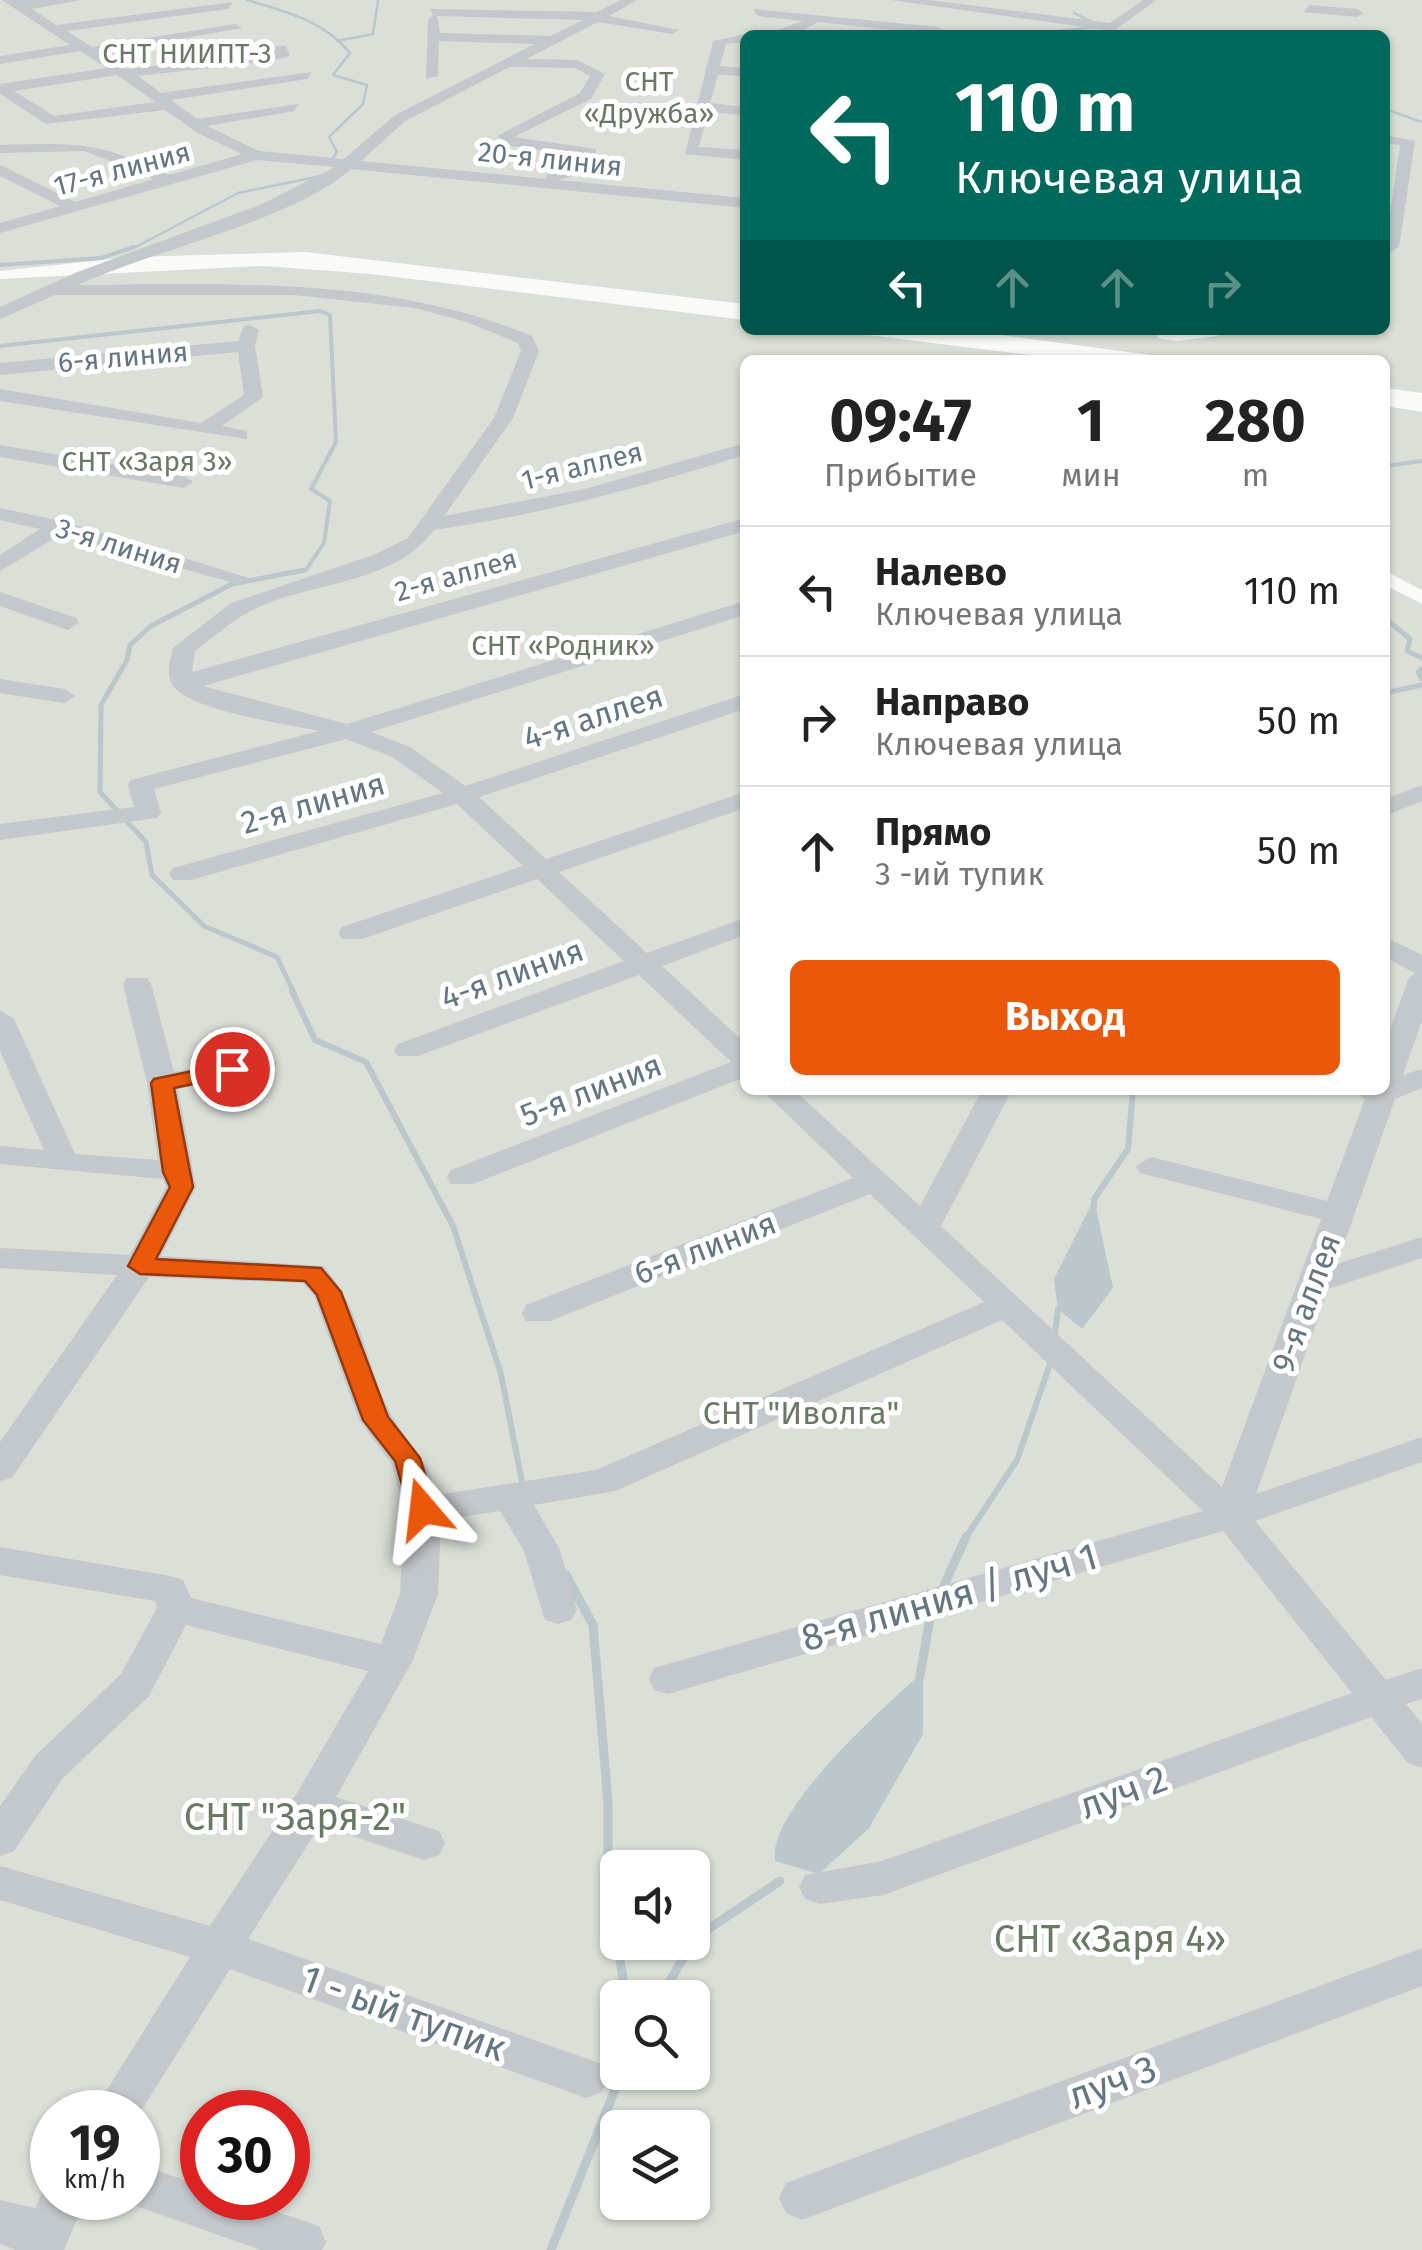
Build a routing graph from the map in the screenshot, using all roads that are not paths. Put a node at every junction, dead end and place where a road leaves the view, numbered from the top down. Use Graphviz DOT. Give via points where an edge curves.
graph roads {
  1 [pos="74,0"];
  2 [pos="631,0"];
  3 [pos="897,0"];
  4 [pos="1077,0"];
  5 [pos="1151,0"];
  6 [pos="14,4"];
  7 [pos="228,4"];
  8 [pos="436,6"];
  9 [pos="833,7"];
  10 [pos="1310,8"];
  11 [pos="758,12"];
  12 [pos="1357,12"];
  13 [pos="818,16"];
  14 [pos="598,17"];
  15 [pos="1045,21"];
  16 [pos="235,28"];
  17 [pos="54,30"];
  18 [pos="672,30"];
  19 [pos="793,30"];
  20 [pos="930,30"];
  21 [pos="1032,30"];
  22 [pos="432,36"];
  23 [pos="740,39"];
  24 [pos="550,40"];
  25 [pos="86,49"];
  26 [pos="280,49"];
  27 [pos="0,60"];
  28 [pos="507,63"];
  29 [pos="711,70"];
  30 [pos="123,72"];
  31 [pos="740,72"];
  32 [pos="308,76"];
  33 [pos="432,76"];
  34 [pos="0,89"];
  35 [pos="165,104"];
  36 [pos="294,107"];
  37 [pos="702,107"];
  38 [pos="740,111"];
  39 [pos="189,121"];
  40 [pos="104,127"];
  41 [pos="256,133"];
  42 [pos="506,137"];
  43 [pos="226,138"];
  44 [pos="1390,139"];
  45 [pos="0,148"];
  46 [pos="493,150"];
  47 [pos="256,155"];
  48 [pos="740,155"];
  49 [pos="349,164"];
  50 [pos="0,170"];
  51 [pos="504,179"];
  52 [pos="172,182"];
  53 [pos="740,203"];
  54 [pos="76,208"];
  55 [pos="0,228"];
  56 [pos="1395,248"];
  57 [pos="51,290"];
  58 [pos="0,314"];
  59 [pos="0,369"];
  60 [pos="0,395"];
  61 [pos="205,429"];
  62 [pos="240,435"];
  63 [pos="740,450"];
  64 [pos="0,451"];
  65 [pos="183,482"];
  66 [pos="0,514"];
  67 [pos="430,524"];
  68 [pos="740,525"];
  69 [pos="59,526"];
  70 [pos="0,565"];
  71 [pos="238,578"];
  72 [pos="0,599"];
  73 [pos="740,610"];
  74 [pos="68,623"];
  75 [pos="184,684"];
  76 [pos="2,688"];
  77 [pos="64,696"];
  78 [pos="740,703"];
  79 [pos="348,732"];
  80 [pos="1422,792"];
  81 [pos="462,796"];
  82 [pos="740,802"];
  83 [pos="1390,805"];
  84 [pos="0,832"];
  85 [pos="541,869"];
  86 [pos="182,874"];
  87 [pos="740,928"];
  88 [pos="352,933"];
  89 [pos="1390,949"];
  90 [pos="640,964"];
  91 [pos="1390,967"];
  92 [pos="1422,973"];
  93 [pos="137,984"];
  94 [pos="0,1019"];
  95 [pos="408,1050"];
  96 [pos="740,1054"];
  97 [pos="1390,1059"];
  98 [pos="262,1064"];
  99 [pos="740,1069"];
  100 [pos="1422,1078"];
  101 [pos="162,1083"];
  102 [pos="1390,1086"];
  103 [pos="782,1095"];
  104 [pos="994,1095"];
  105 [pos="1377,1095"];
  106 [pos="0,1155"];
  107 [pos="64,1162"];
  108 [pos="1152,1166"];
  109 [pos="175,1172"];
  110 [pos="462,1177"];
  111 [pos="872,1182"];
  112 [pos="1338,1214"];
  113 [pos="923,1230"];
  114 [pos="1422,1247"];
  115 [pos="0,1258"];
  116 [pos="140,1266"];
  117 [pos="1314,1282"];
  118 [pos="1007,1305"];
  119 [pos="538,1313"];
  120 [pos="1422,1450"];
  121 [pos="0,1470"];
  122 [pos="521,1497"];
  123 [pos="423,1510"];
  124 [pos="1230,1516"];
  125 [pos="0,1561"];
  126 [pos="176,1608"];
  127 [pos="558,1610"];
  128 [pos="393,1662"];
  129 [pos="668,1679"];
  130 [pos="1422,1684"];
  131 [pos="1379,1700"];
  132 [pos="1422,1752"];
  133 [pos="311,1805"];
  134 [pos="0,1838"];
  135 [pos="424,1843"];
  136 [pos="0,1883"];
  137 [pos="820,1886"];
  138 [pos="222,1948"];
  139 [pos="1422,1967"];
  140 [pos="586,2078"];
  141 [pos="129,2090"];
  142 [pos="160,2194"];
  143 [pos="802,2198"];
  144 [pos="0,2222"];
  145 [pos="50,2226"];
  146 [pos="302,2242"];
  1 -- 6 [label="street"];
  2 -- 14 [label="street"];
  3 -- 15 [label="street"];
  4 -- 15 [label="street"];
  5 -- 15 [label="street" via="1113,27"];
  6 -- 17 [label="street"];
  7 -- 17 [label="street"];
  8 -- 14 [label="street"];
  8 -- 22 [label="street"];
  9 -- 13 [label="street"];
  10 -- 12 [label="street"];
  11 -- 13 [label="street"];
  13 -- 19 [label="street"];
  13 -- 20 [label="street"];
  14 -- 18 [label="street"];
  14 -- 24 [label="street"];
  15 -- 21 [label="street"];
  16 -- 25 [label="street"];
  17 -- 25 [label="street"];
  22 -- 24 [label="street"];
  22 -- 33 [label="street"];
  23 -- 29 [label="street" via="720,42"];
  24 -- 28 [label="street"];
  25 -- 27 [label="street"];
  25 -- 30 [label="street"];
  26 -- 30 [label="street" via="283,56"];
  28 -- 42 [label="street" via="583,66 599,79 586,96"];
  28 -- 49 [label="street" via="400,118"];
  29 -- 31 [label="street"];
  29 -- 37 [label="street"];
  30 -- 34 [label="street"];
  30 -- 35 [label="street"];
  32 -- 35 [label="street"];
  34 -- 35 [label="street" via="51,121"];
  35 -- 39 [label="street"];
  36 -- 39 [label="street"];
  37 -- 38 [label="street"];
  37 -- 48 [label="street" via="690,151"];
  39 -- 40 [label="street"];
  39 -- 43 [label="street"];
  41 -- 43 [label="street"];
  42 -- 46 [label="street"];
  42 -- 51 [label="street" via="581,149 592,159 591,167 551,177"];
  43 -- 47 [label="street"];
  44 -- 56 [label="street" via="1408,141"];
  45 -- 52 [label="street" via="108,152"];
  47 -- 49 [label="street, 20-я линия"];
  47 -- 52 [label="street, 17-я линия"];
  49 -- 51 [label="street, 20-я линия"];
  49 -- 57 [label="street" via="273,206"];
  50 -- 54 [label="street"];
  51 -- 53 [label="street, 20-я линия"];
  52 -- 54 [label="street, 17-я линия"];
  54 -- 55 [label="street, 17-я линия"];
  57 -- 58 [label="street"];
  57 -- 67 [label="street" via="346,290 526,340 530,352 504,418"];
  59 -- 61 [label="street, 6-я линия" via="248,337 254,396"];
  60 -- 61 [label="street"];
  61 -- 62 [label="street"];
  63 -- 67 [label="street, 1-я аллея" via="601,492"];
  64 -- 65 [label="street"];
  66 -- 69 [label="street, 3-я линия"];
  67 -- 75 [label="street" via="415,542 381,560 239,608 208,628 184,648"];
  68 -- 75 [label="street, 2-я аллея"];
  69 -- 70 [label="street"];
  69 -- 71 [label="street, 3-я линия"];
  72 -- 74 [label="street"];
  73 -- 79 [label="street"];
  75 -- 79 [label="street" via="230,704"];
  76 -- 77 [label="street"];
  78 -- 81 [label="street, 4-я аллея"];
  79 -- 81 [label="street" via="401,752"];
  79 -- 84 [label="street" via="140,785 148,813"];
  80 -- 83 [label="street"];
  81 -- 85 [label="street"];
  81 -- 86 [label="street, 2-я линия"];
  82 -- 85 [label="street"];
  85 -- 88 [label="street"];
  85 -- 90 [label="street"];
  87 -- 90 [label="street, 4-я линия"];
  89 -- 92 [label="street"];
  90 -- 95 [label="street, 4-я линия"];
  90 -- 96 [label="street"];
  91 -- 92 [label="street"];
  92 -- 97 [label="street, 9-я аллея"];
  93 -- 101 [label="street"];
  94 -- 107 [label="street"];
  98 -- 101 [label="street"];
  99 -- 110 [label="street, 5-я линия"];
  100 -- 102 [label="street"];
  101 -- 109 [label="street"];
  103 -- 111 [label="street"];
  104 -- 113 [label="street"];
  105 -- 112 [label="street, 9-я аллея"];
  106 -- 107 [label="street"];
  107 -- 109 [label="street"];
  108 -- 112 [label="street"];
  109 -- 116 [label="street" via="182,1187"];
  111 -- 113 [label="street"];
  111 -- 119 [label="street, 6-я линия"];
  112 -- 117 [label="street, 9-я аллея"];
  113 -- 118 [label="street"];
  114 -- 117 [label="street"];
  115 -- 116 [label="street"];
  116 -- 121 [label="street"];
  116 -- 123 [label="street" via="312,1273 329,1292 376,1420 407,1458"];
  117 -- 124 [label="street, 9-я аллея"];
  118 -- 122 [label="street" via="628,1472"];
  118 -- 124 [label="street"];
  120 -- 124 [label="street, 8-я линия / луч 1"];
  122 -- 123 [label="street"];
  122 -- 127 [label="street"];
  123 -- 128 [label="street" via="419,1594"];
  124 -- 129 [label="street, 8-я линия / луч 1"];
  124 -- 131 [label="street"];
  125 -- 126 [label="street" via="170,1590"];
  126 -- 128 [label="street"];
  126 -- 134 [label="street" via="136,1686 48,1767"];
  128 -- 133 [label="street"];
  130 -- 131 [label="street, луч 2"];
  131 -- 132 [label="street"];
  131 -- 137 [label="street, луч 2" via="883,1878"];
  133 -- 135 [label="street"];
  133 -- 138 [label="street"];
  136 -- 138 [label="street, 1 - ый тупик"];
  138 -- 140 [label="street, 1 - ый тупик"];
  138 -- 141 [label="street"];
  139 -- 143 [label="street, луч 3"];
  142 -- 146 [label="street"];
  144 -- 145 [label="street"];
}
